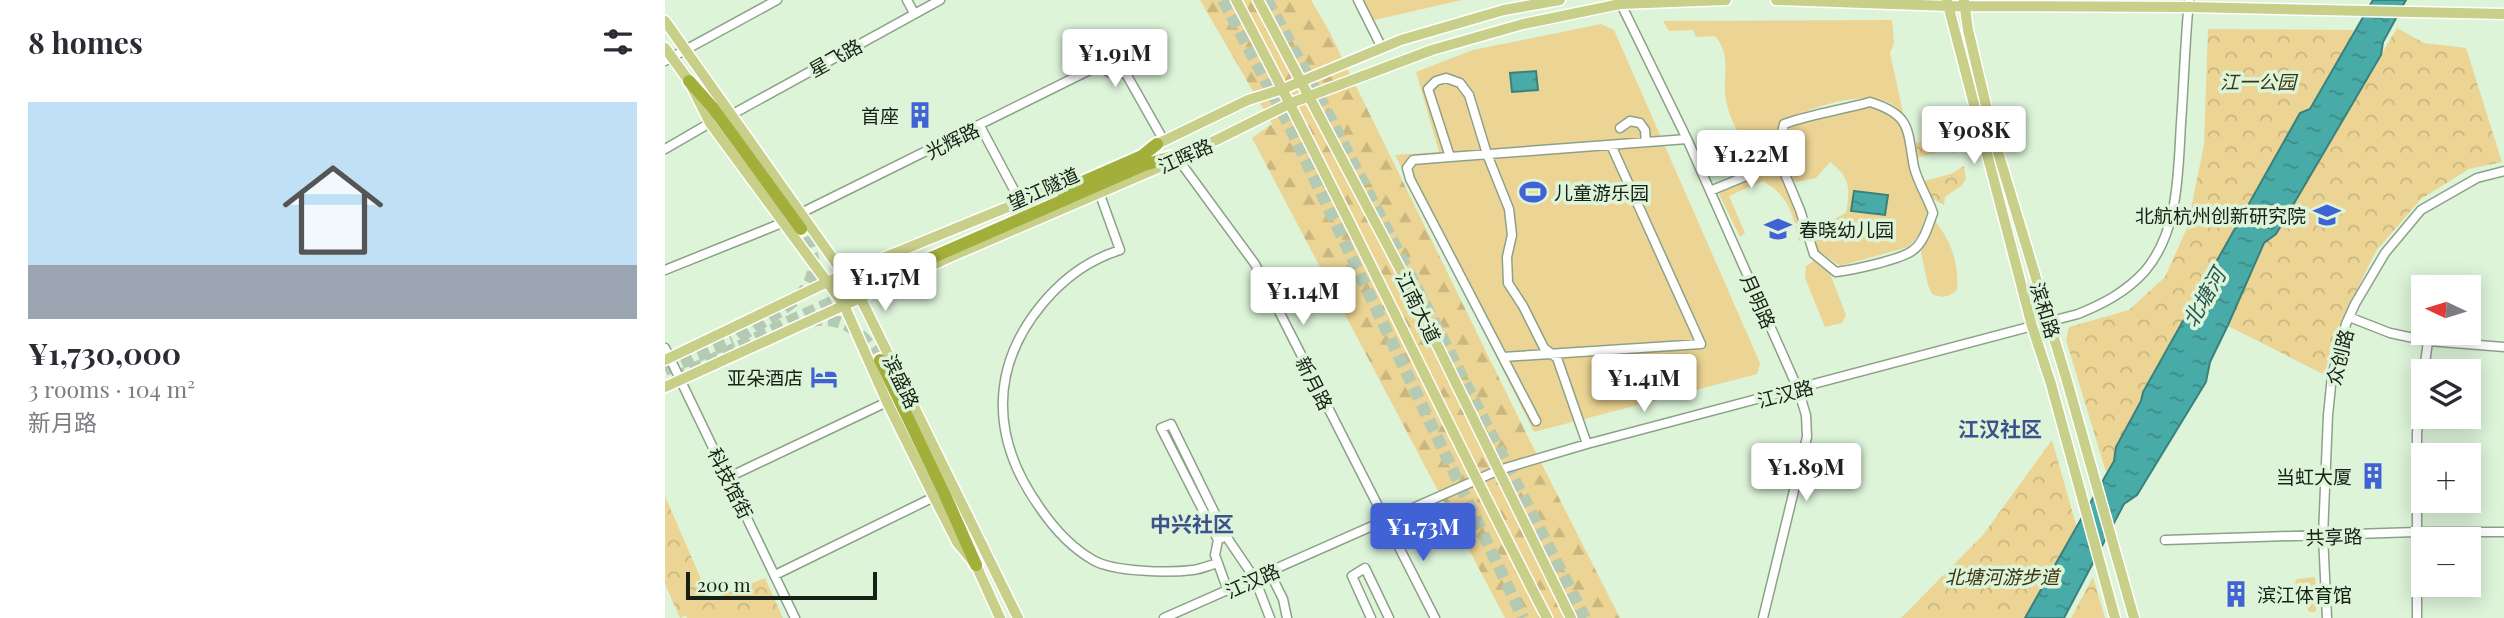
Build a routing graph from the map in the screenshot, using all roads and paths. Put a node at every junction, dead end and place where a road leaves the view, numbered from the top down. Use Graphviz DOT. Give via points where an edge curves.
graph roads {
  1 [pos="777,0"];
  2 [pos="908,0"];
  3 [pos="940,0"];
  4 [pos="1236,0"];
  5 [pos="1258,0"];
  6 [pos="1358,0"];
  7 [pos="1560,0"];
  8 [pos="1726,0"];
  9 [pos="1776,0"];
  10 [pos="1620,2"];
  11 [pos="1947,3"];
  12 [pos="1964,3"];
  13 [pos="2189,4"];
  14 [pos="914,13"];
  15 [pos="2504,14"];
  16 [pos="665,21"];
  17 [pos="665,48"];
  18 [pos="1382,48"];
  19 [pos="685,49"];
  20 [pos="668,60"];
  21 [pos="1102,64"];
  22 [pos="1125,72"];
  23 [pos="1300,80"];
  24 [pos="689,82"];
  25 [pos="1283,89"];
  26 [pos="1310,97"];
  27 [pos="1291,103"];
  28 [pos="731,115"];
  29 [pos="710,123"];
  30 [pos="981,126"];
  31 [pos="1620,128"];
  32 [pos="1687,139"];
  33 [pos="1646,142"];
  34 [pos="1161,143"];
  35 [pos="1611,145"];
  36 [pos="665,149"];
  37 [pos="1197,150"];
  38 [pos="1487,154"];
  39 [pos="1450,157"];
  40 [pos="1178,159"];
  41 [pos="1780,162"];
  42 [pos="2504,171"];
  43 [pos="1710,191"];
  44 [pos="1099,192"];
  45 [pos="1021,203"];
  46 [pos="801,214"];
  47 [pos="782,223"];
  48 [pos="801,229"];
  49 [pos="665,270"];
  50 [pos="844,274"];
  51 [pos="828,282"];
  52 [pos="860,297"];
  53 [pos="844,305"];
  54 [pos="2349,317"];
  55 [pos="2049,321"];
  56 [pos="2032,326"];
  57 [pos="2411,337"];
  58 [pos="2479,345"];
  59 [pos="2504,347"];
  60 [pos="1549,352"];
  61 [pos="667,355"];
  62 [pos="1503,357"];
  63 [pos="880,360"];
  64 [pos="680,380"];
  65 [pos="665,387"];
  66 [pos="1798,389"];
  67 [pos="887,402"];
  68 [pos="1536,421"];
  69 [pos="2417,429"];
  70 [pos="1587,444"];
  71 [pos="1499,470"];
  72 [pos="729,477"];
  73 [pos="1478,479"];
  74 [pos="934,497"];
  75 [pos="1385,522"];
  76 [pos="2416,527"];
  77 [pos="2411,532"];
  78 [pos="2481,532"];
  79 [pos="2504,532"];
  80 [pos="2323,537"];
  81 [pos="1222,538"];
  82 [pos="2165,540"];
  83 [pos="1218,563"];
  84 [pos="977,565"];
  85 [pos="1270,573"];
  86 [pos="775,575"];
  87 [pos="1255,579"];
  88 [pos="1228,591"];
  89 [pos="2417,597"];
  90 [pos="796,618"];
  91 [pos="1000,618"];
  92 [pos="1018,618"];
  93 [pos="1164,618"];
  94 [pos="1270,618"];
  95 [pos="1287,618"];
  96 [pos="1371,618"];
  97 [pos="1389,618"];
  98 [pos="1436,618"];
  99 [pos="1547,618"];
  100 [pos="1571,618"];
  101 [pos="1763,618"];
  102 [pos="2115,618"];
  103 [pos="2134,618"];
  104 [pos="2327,618"];
  105 [pos="2417,618"];
  1 -- 19 [label="street"];
  2 -- 14 [label="street"];
  3 -- 14 [label="street, 星飞路"];
  4 -- 25 [label="main road, 江南大道"];
  5 -- 23 [label="main road, 江南大道"];
  6 -- 18 [label="street"];
  7 -- 18 [label="main road, 江晖路" via="1504,10"];
  8 -- 10 [label="main road, 江晖路"];
  9 -- 11 [label="main road"];
  10 -- 26 [label="main road, 江晖路" via="1432,50"];
  10 -- 32 [label="street, 月明路"];
  11 -- 12 [label="main road"];
  11 -- 56 [label="main road, 滨和路"];
  12 -- 13 [label="main road"];
  12 -- 55 [label="main road, 滨和路" via="1994,139"];
  13 -- 15 [label="main road"];
  13 -- 55 [label="street, 江汉路" via="2179,165 2167,232 2145,270 2125,290 2103,304"];
  14 -- 28 [label="street, 星飞路"];
  16 -- 19 [label="main road, 滨盛路"];
  17 -- 20 [label="main road, 滨盛路"];
  18 -- 23 [label="main road, 江晖路"];
  19 -- 20 [label="street"];
  19 -- 28 [label="main road, 滨盛路"];
  20 -- 24 [label="main road, 滨盛路"];
  21 -- 22 [label="street" via="1109,72"];
  21 -- 22 [label="street" via="1101,52 1108,43 1125,42 1134,54 1133,65"];
  21 -- 30 [label="street, 光辉路"];
  22 -- 34 [label="street"];
  23 -- 25 [label="main road, 江晖路"];
  23 -- 26 [label="main road, 江南大道"];
  24 -- 29 [label="main road, 滨盛路"];
  24 -- 48 [label="highway"];
  25 -- 27 [label="main road, 江南大道"];
  25 -- 34 [label="main road, 江晖路" via="1248,100"];
  26 -- 27 [label="main road, 江晖路"];
  26 -- 71 [label="main road, 江南大道"];
  27 -- 37 [label="main road, 江晖路"];
  27 -- 73 [label="main road, 江南大道"];
  28 -- 46 [label="main road, 滨盛路"];
  29 -- 36 [label="street"];
  29 -- 47 [label="main road, 滨盛路"];
  30 -- 45 [label="street"];
  30 -- 46 [label="street, 光辉路"];
  31 -- 33 [label="street" via="1630,121 1640,123"];
  32 -- 33 [label="street"];
  32 -- 43 [label="street, 月明路"];
  33 -- 35 [label="street"];
  34 -- 37 [label="highway, 望江隧道" via="907,265 1144,165"];
  34 -- 45 [label="main road, 江晖路"];
  35 -- 38 [label="street"];
  35 -- 60 [label="street" via="1701,344"];
  37 -- 40 [label="main road, 江晖路"];
  38 -- 39 [label="street"];
  38 -- 39 [label="street" via="1469,95 1460,83 1446,78 1428,89"];
  38 -- 60 [label="street" via="1509,209 1508,283"];
  39 -- 62 [label="street" via="1413,160 1408,168 1410,179"];
  40 -- 44 [label="main road, 江晖路"];
  40 -- 75 [label="street, 新月路" via="1255,264"];
  41 -- 41 [label="street" via="1814,254 1836,272 1911,253 1922,240 1933,213 1915,170 1907,126 1890,108 1870,102 1784,124"];
  41 -- 43 [label="street"];
  42 -- 54 [label="street, 众创路" via="2477,178 2421,210 2385,253"];
  43 -- 66 [label="street, 月明路"];
  44 -- 52 [label="main road, 江晖路"];
  44 -- 83 [label="street" via="1120,250 1083,265 1062,283 1032,316 1017,343 1006,374 1002,414 1012,461 1045,515 1094,561 1166,572"];
  45 -- 50 [label="main road, 江晖路"];
  46 -- 50 [label="main road, 滨盛路"];
  47 -- 49 [label="street"];
  47 -- 51 [label="main road, 滨盛路"];
  50 -- 51 [label="main road, 江晖路"];
  50 -- 52 [label="main road, 滨盛路"];
  51 -- 53 [label="main road, 滨盛路"];
  51 -- 61 [label="main road, 江晖路"];
  52 -- 53 [label="main road, 江晖路"];
  52 -- 92 [label="main road, 滨盛路"];
  53 -- 64 [label="main road, 江晖路"];
  53 -- 67 [label="main road, 滨盛路"];
  54 -- 57 [label="street"];
  54 -- 80 [label="street, 众创路" via="2332,376"];
  55 -- 56 [label="street, 江汉路"];
  55 -- 103 [label="main road, 滨和路"];
  56 -- 66 [label="street, 江汉路"];
  56 -- 102 [label="main road, 滨和路"];
  58 -- 59 [label="street"];
  60 -- 62 [label="street"];
  60 -- 70 [label="street" via="1557,358"];
  61 -- 64 [label="street, 科技馆街"];
  62 -- 68 [label="street"];
  63 -- 84 [label="highway"];
  64 -- 65 [label="main road, 江晖路"];
  64 -- 72 [label="street, 科技馆街"];
  66 -- 70 [label="street, 江汉路"];
  66 -- 101 [label="street, 月明路" via="1807,437"];
  67 -- 72 [label="street"];
  67 -- 74 [label="main road, 滨盛路"];
  69 -- 76 [label="street"];
  70 -- 71 [label="street, 江汉路"];
  71 -- 73 [label="street, 江汉路"];
  71 -- 100 [label="main road, 江南大道"];
  72 -- 86 [label="street, 科技馆街"];
  73 -- 75 [label="street, 江汉路"];
  73 -- 99 [label="main road, 江南大道"];
  74 -- 84 [label="main road, 滨盛路" via="957,542"];
  74 -- 86 [label="street"];
  75 -- 85 [label="street, 江汉路"];
  75 -- 98 [label="street, 新月路"];
  77 -- 80 [label="street, 共享路"];
  78 -- 79 [label="street, 共享路"];
  80 -- 82 [label="street, 共享路"];
  80 -- 104 [label="street, 众创路"];
  81 -- 81 [label="street" via="1161,428 1171,424"];
  81 -- 83 [label="street" via="1215,555"];
  81 -- 87 [label="street" via="1236,547"];
  83 -- 88 [label="street"];
  84 -- 91 [label="main road, 滨盛路"];
  85 -- 87 [label="street, 江汉路"];
  85 -- 95 [label="street"];
  86 -- 90 [label="street, 科技馆街"];
  87 -- 88 [label="street, 江汉路"];
  87 -- 94 [label="street"];
  88 -- 93 [label="street, 江汉路"];
  89 -- 105 [label="street"];
  96 -- 97 [label="street" via="1352,576 1366,568"];
}
